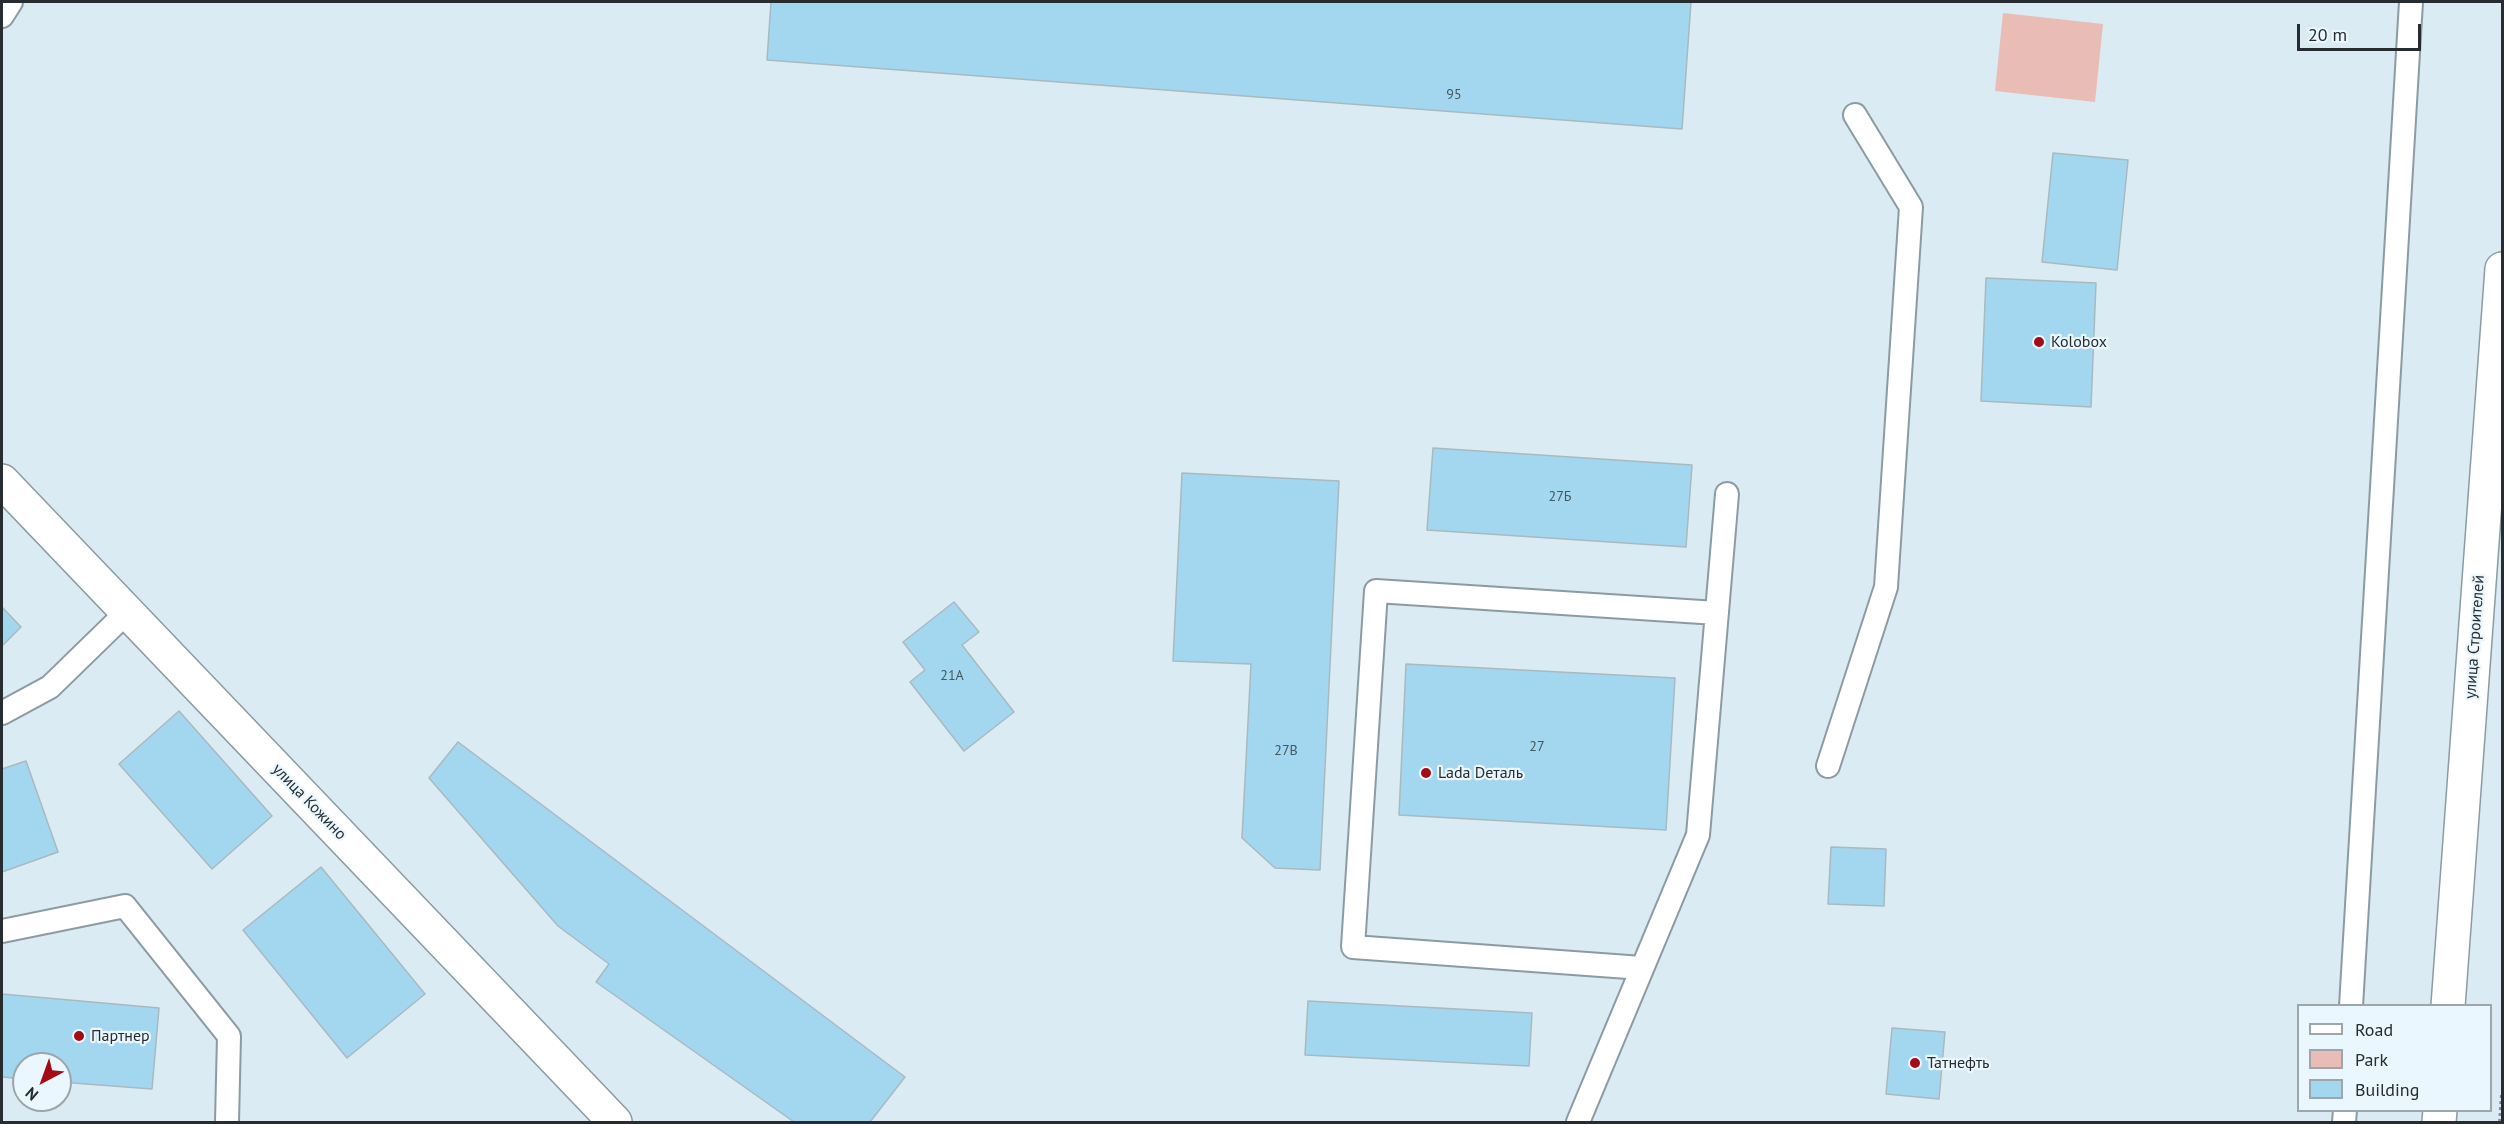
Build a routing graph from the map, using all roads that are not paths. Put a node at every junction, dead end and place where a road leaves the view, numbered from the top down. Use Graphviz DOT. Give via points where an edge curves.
graph roads {
  1 [pos="11,2"];
  2 [pos="2411,2"];
  3 [pos="2,16"];
  4 [pos="1854,115"];
  5 [pos="2502,269"];
  6 [pos="2,481"];
  7 [pos="1727,494"];
  8 [pos="127,612"];
  9 [pos="1717,613"];
  10 [pos="2,713"];
  11 [pos="1828,765"];
  12 [pos="2,931"];
  13 [pos="1642,968"];
  14 [pos="2351,1004"];
  15 [pos="2448,1004"];
  16 [pos="227,1122"];
  17 [pos="615,1122"];
  18 [pos="1578,1122"];
  1 -- 3 [label="lane"];
  2 -- 14 [label="lane"];
  4 -- 11 [label="lane" via="1911,207 1886,587"];
  5 -- 15 [label="street, улица Строителей"];
  6 -- 8 [label="street, улица Кожино"];
  7 -- 9 [label="lane"];
  8 -- 10 [label="lane" via="50,687"];
  8 -- 17 [label="street, улица Кожино"];
  9 -- 13 [label="lane" via="1698,835"];
  9 -- 13 [label="lane" via="1376,591 1353,947"];
  12 -- 16 [label="lane" via="125,906 229,1036"];
  13 -- 18 [label="lane"];
}
